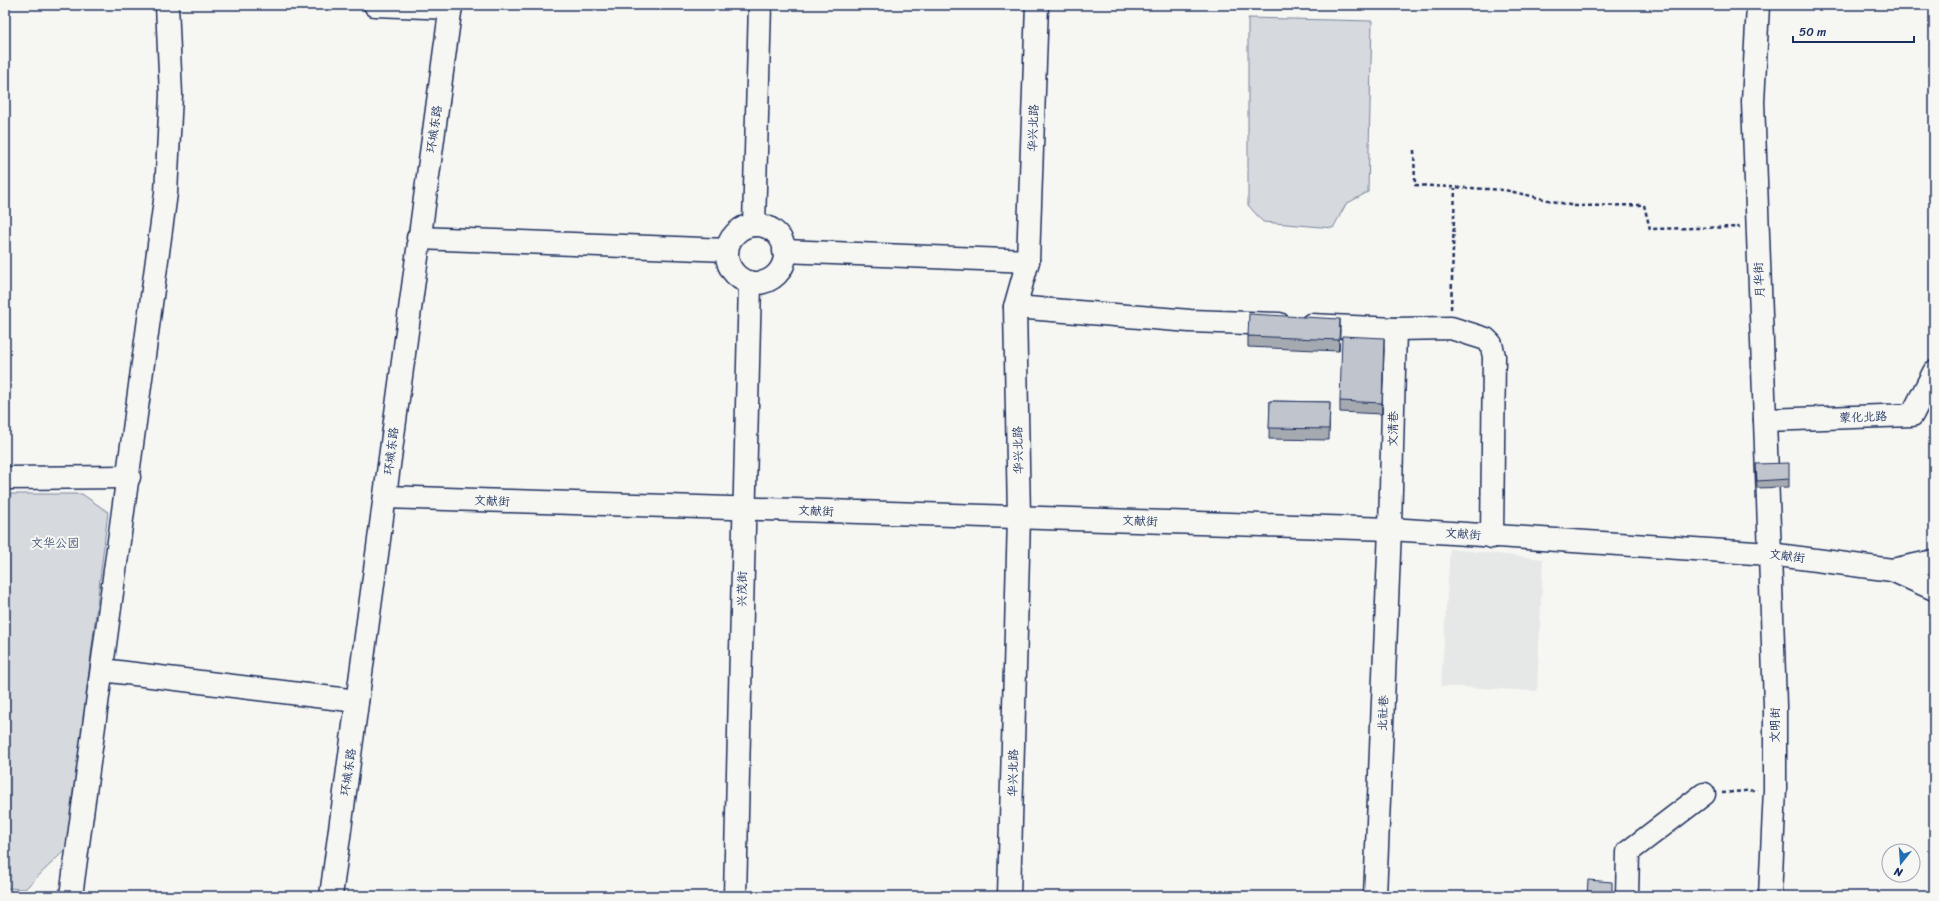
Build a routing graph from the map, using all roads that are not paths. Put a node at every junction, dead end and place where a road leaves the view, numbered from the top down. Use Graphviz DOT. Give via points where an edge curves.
graph roads {
  1 [pos="167,5"];
  2 [pos="375,5"];
  3 [pos="760,5"];
  4 [pos="1037,5"];
  5 [pos="1758,5"];
  6 [pos="451,6"];
  7 [pos="754,226"];
  8 [pos="418,238"];
  9 [pos="727,250"];
  10 [pos="784,251"];
  11 [pos="1028,261"];
  12 [pos="750,283"];
  13 [pos="1015,307"];
  14 [pos="1395,329"];
  15 [pos="1934,372"];
  16 [pos="1765,420"];
  17 [pos="128,477"];
  18 [pos="5,478"];
  19 [pos="386,498"];
  20 [pos="744,509"];
  21 [pos="1019,517"];
  22 [pos="1390,529"];
  23 [pos="1492,536"];
  24 [pos="1770,554"];
  25 [pos="1934,561"];
  26 [pos="1892,570"];
  27 [pos="1934,589"];
  28 [pos="102,670"];
  29 [pos="357,701"];
  30 [pos="1704,794"];
  31 [pos="71,896"];
  32 [pos="331,896"];
  33 [pos="735,896"];
  34 [pos="1009,896"];
  35 [pos="1375,896"];
  36 [pos="1627,896"];
  37 [pos="1770,896"];
  1 -- 17 [label="street" via="171,95 166,192"];
  2 -- 6 [label="street"];
  3 -- 7 [label="street"];
  4 -- 11 [label="street, 华兴北路"];
  5 -- 16 [label="street, 月华街" via="1753,102"];
  6 -- 8 [label="street, 环城东路"];
  7 -- 9 [label="street" via="740,230"];
  7 -- 10 [label="street" via="771,230 778,235"];
  8 -- 9 [label="street"];
  8 -- 19 [label="street, 环城东路"];
  9 -- 12 [label="street" via="730,267 742,280"];
  10 -- 11 [label="street"];
  10 -- 12 [label="street" via="781,268 776,275 759,283"];
  11 -- 13 [label="street, 华兴北路"];
  12 -- 20 [label="street, 兴茂街"];
  13 -- 14 [label="street" via="1190,321"];
  13 -- 21 [label="street, 华兴北路"];
  14 -- 22 [label="street, 文清巷"];
  14 -- 23 [label="street" via="1451,328 1486,339 1491,344 1494,356"];
  15 -- 16 [label="street, 蒙化北路" via="1912,415"];
  16 -- 24 [label="street, 月华街"];
  17 -- 18 [label="street"];
  17 -- 28 [label="street"];
  19 -- 20 [label="street, 文献街"];
  19 -- 29 [label="street, 环城东路"];
  20 -- 21 [label="street, 文献街"];
  20 -- 33 [label="street, 兴茂街"];
  21 -- 22 [label="street, 文献街"];
  21 -- 34 [label="street, 华兴北路"];
  22 -- 23 [label="street, 文献街"];
  22 -- 35 [label="street, 北社巷"];
  23 -- 24 [label="street, 文献街"];
  24 -- 26 [label="street, 文献街"];
  24 -- 37 [label="street, 文明街" via="1775,706 1775,789"];
  25 -- 26 [label="street, 文献街"];
  26 -- 27 [label="street, 文献街"];
  28 -- 29 [label="street"];
  28 -- 31 [label="street"];
  29 -- 32 [label="street, 环城东路"];
  30 -- 36 [label="street" via="1628,852"];
}
